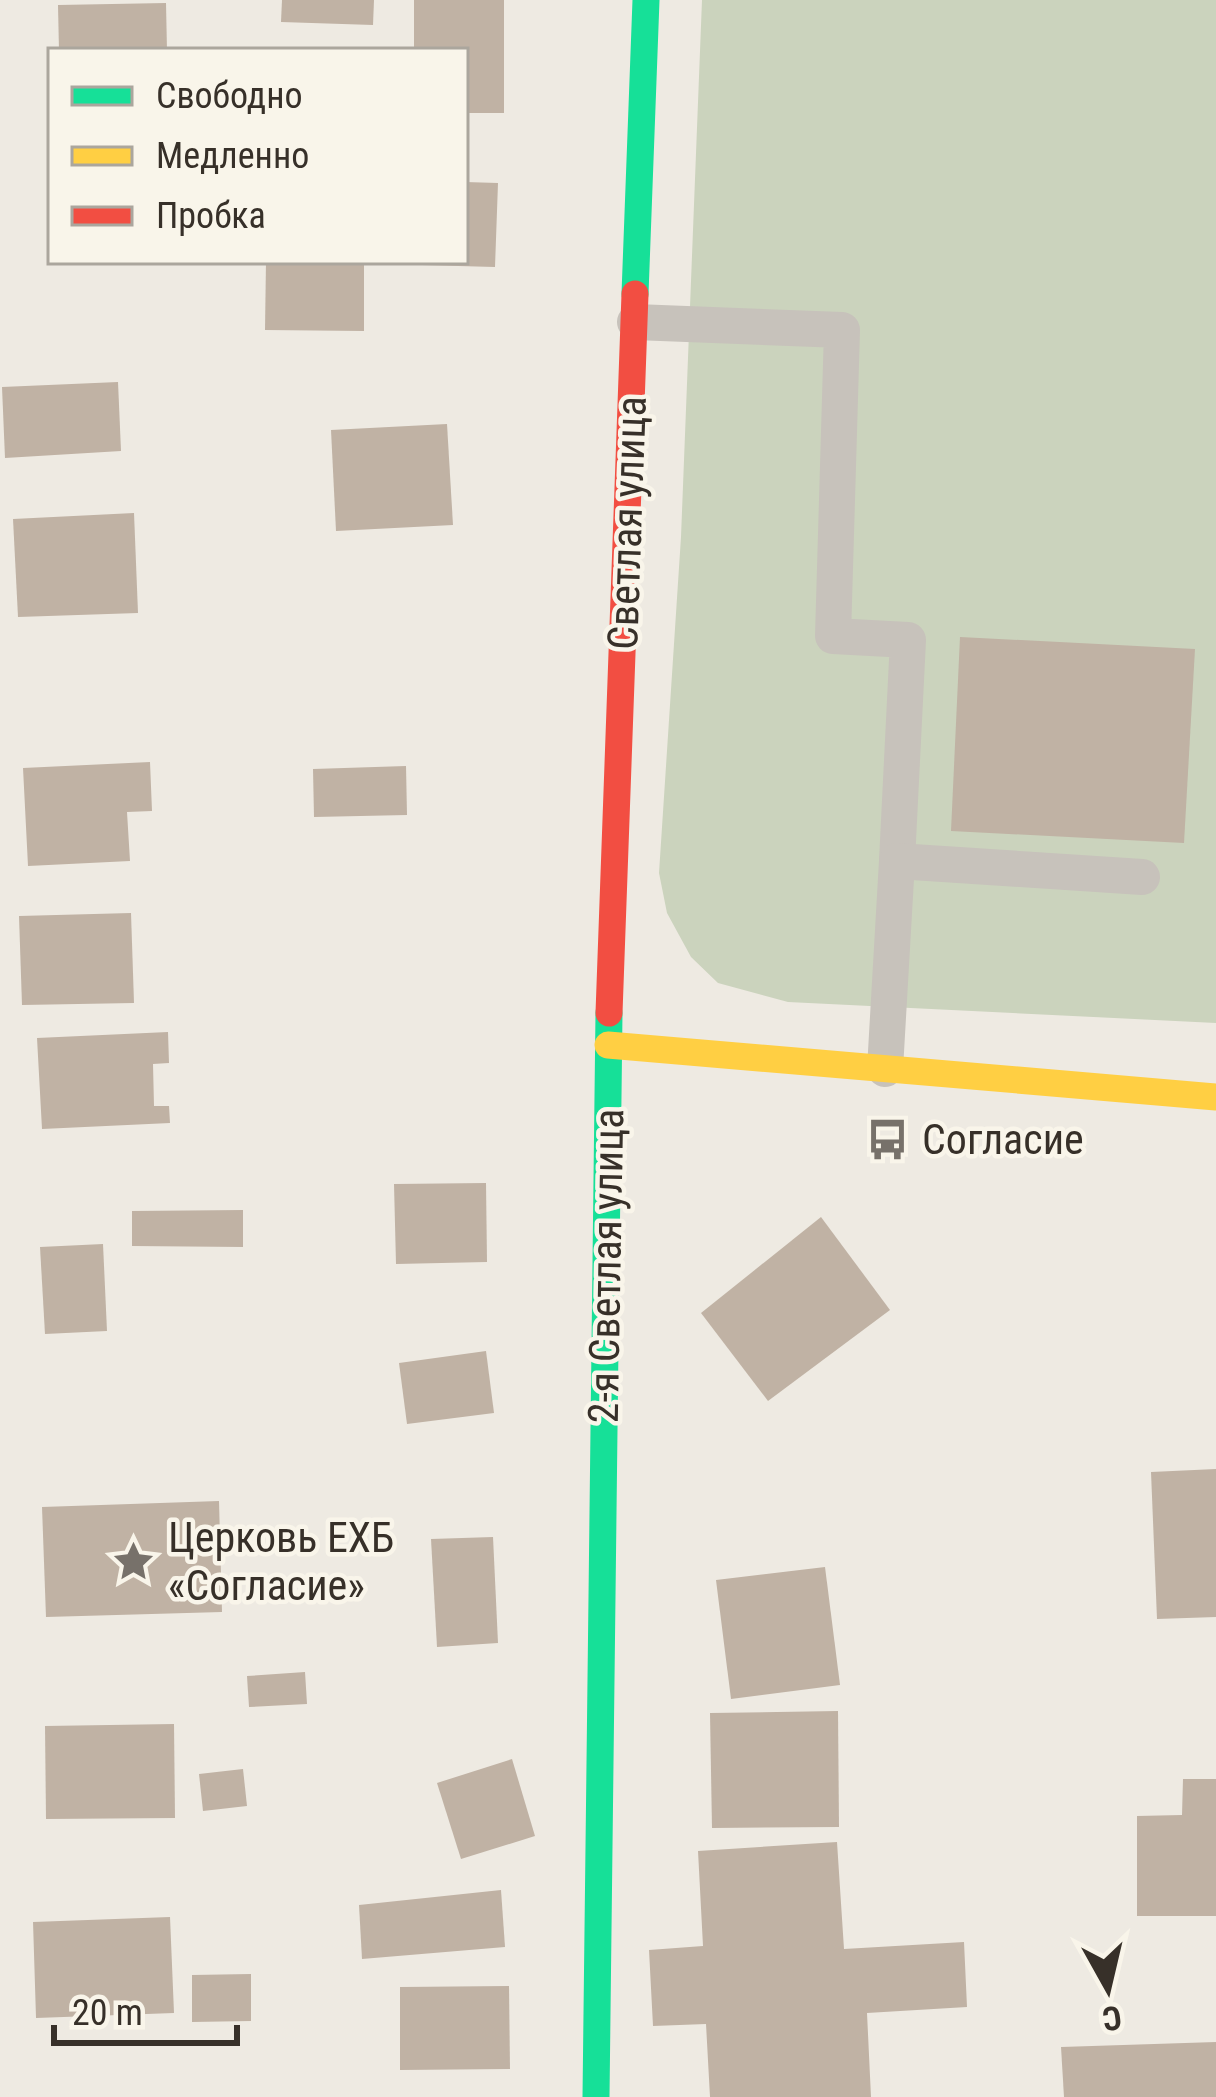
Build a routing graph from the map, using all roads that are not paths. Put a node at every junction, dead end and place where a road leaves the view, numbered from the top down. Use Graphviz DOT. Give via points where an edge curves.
graph roads {
  1 [pos="646,0"];
  2 [pos="634,322"];
  3 [pos="897,862"];
  4 [pos="1142,877"];
  5 [pos="608,1046"];
  6 [pos="885,1069"];
  7 [pos="1216,1096"];
  8 [pos="596,2097"];
  1 -- 2 [label="street, Светлая улица"];
  2 -- 3 [label="lane" via="842,330 833,636 908,640"];
  2 -- 5 [label="street, Светлая улица"];
  3 -- 4 [label="lane"];
  3 -- 6 [label="lane"];
  5 -- 6 [label="street, 2-я Светлая улица"];
  5 -- 8 [label="street, 2-я Светлая улица"];
  6 -- 7 [label="street, 2-я Светлая улица"];
}
